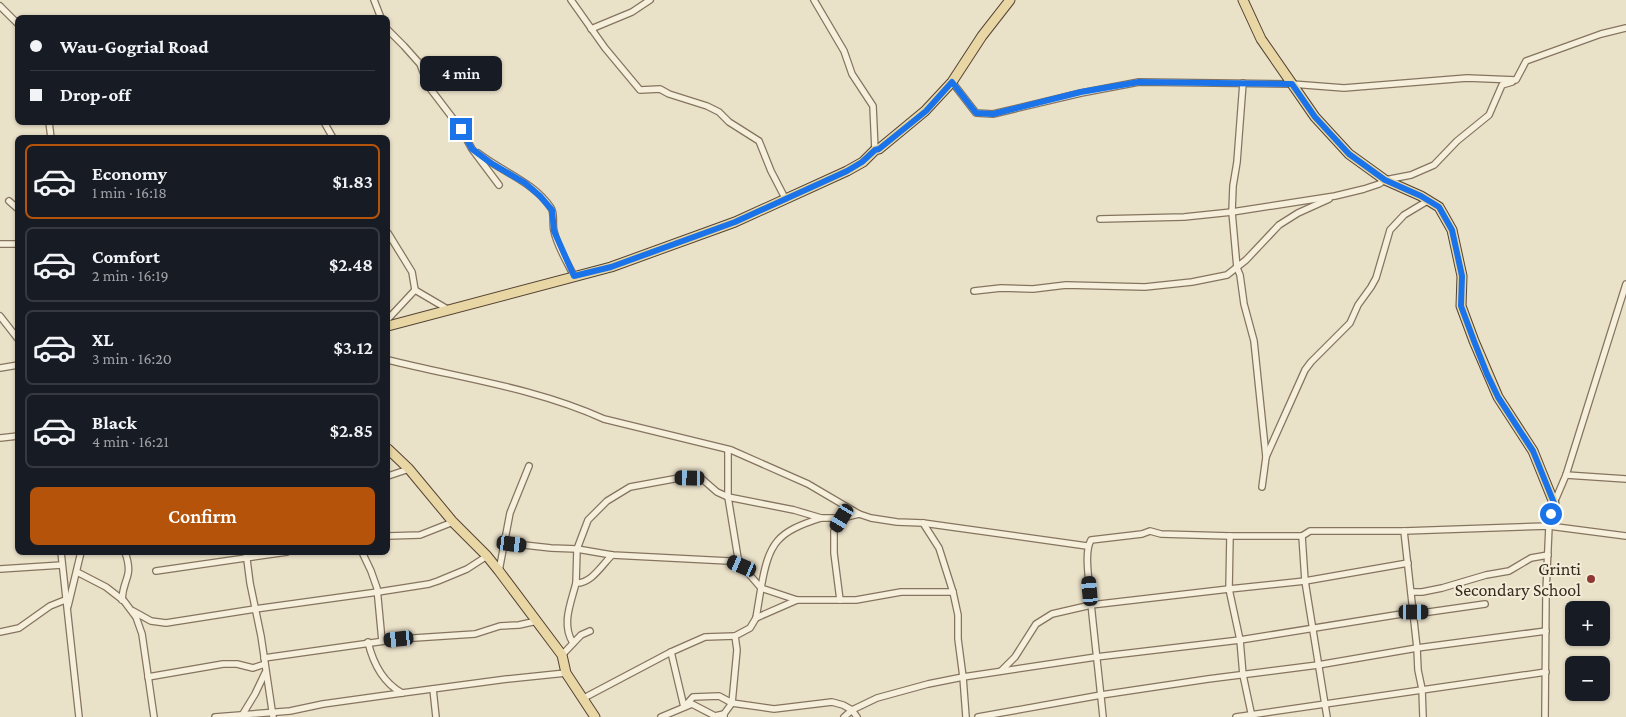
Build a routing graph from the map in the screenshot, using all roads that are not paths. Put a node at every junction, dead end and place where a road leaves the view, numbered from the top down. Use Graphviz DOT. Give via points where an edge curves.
graph roads {
  1 [pos="374,0"];
  2 [pos="570,0"];
  3 [pos="650,0"];
  4 [pos="814,0"];
  5 [pos="1010,0"];
  6 [pos="1243,0"];
  7 [pos="0,6"];
  8 [pos="380,15"];
  9 [pos="15,21"];
  10 [pos="1626,28"];
  11 [pos="591,29"];
  12 [pos="390,32"];
  13 [pos="1516,80"];
  14 [pos="952,82"];
  15 [pos="1243,83"];
  16 [pos="1292,84"];
  17 [pos="472,149"];
  18 [pos="875,150"];
  19 [pos="1385,180"];
  20 [pos="499,185"];
  21 [pos="1335,196"];
  22 [pos="785,198"];
  23 [pos="1429,200"];
  24 [pos="9,201"];
  25 [pos="15,206"];
  26 [pos="1232,212"];
  27 [pos="1100,219"];
  28 [pos="390,236"];
  29 [pos="0,244"];
  30 [pos="15,244"];
  31 [pos="1236,268"];
  32 [pos="574,276"];
  33 [pos="1626,284"];
  34 [pos="415,290"];
  35 [pos="974,291"];
  36 [pos="444,311"];
  37 [pos="0,316"];
  38 [pos="390,317"];
  39 [pos="390,325"];
  40 [pos="15,335"];
  41 [pos="390,360"];
  42 [pos="15,366"];
  43 [pos="0,368"];
  44 [pos="15,436"];
  45 [pos="0,438"];
  46 [pos="728,450"];
  47 [pos="390,451"];
  48 [pos="1266,457"];
  49 [pos="529,466"];
  50 [pos="409,469"];
  51 [pos="390,475"];
  52 [pos="1566,475"];
  53 [pos="1626,479"];
  54 [pos="1262,487"];
  55 [pos="728,497"];
  56 [pos="1554,503"];
  57 [pos="859,514"];
  58 [pos="821,518"];
  59 [pos="842,518"];
  60 [pos="453,522"];
  61 [pos="923,523"];
  62 [pos="1549,526"];
  63 [pos="1404,531"];
  64 [pos="390,536"];
  65 [pos="1230,536"];
  66 [pos="1302,536"];
  67 [pos="1626,536"];
  68 [pos="505,543"];
  69 [pos="1087,546"];
  70 [pos="577,549"];
  71 [pos="61,555"];
  72 [pos="80,555"];
  73 [pos="126,555"];
  74 [pos="246,555"];
  75 [pos="363,555"];
  76 [pos="612,555"];
  77 [pos="1548,555"];
  78 [pos="486,556"];
  79 [pos="1408,563"];
  80 [pos="62,565"];
  81 [pos="742,566"];
  82 [pos="0,569"];
  83 [pos="156,571"];
  84 [pos="499,571"];
  85 [pos="77,572"];
  86 [pos="1306,582"];
  87 [pos="576,583"];
  88 [pos="761,588"];
  89 [pos="1229,589"];
  90 [pos="378,592"];
  91 [pos="953,592"];
  92 [pos="1411,592"];
  93 [pos="65,600"];
  94 [pos="122,600"];
  95 [pos="797,600"];
  96 [pos="840,600"];
  97 [pos="1485,604"];
  98 [pos="1091,605"];
  99 [pos="255,608"];
  100 [pos="66,611"];
  101 [pos="133,611"];
  102 [pos="1414,612"];
  103 [pos="756,618"];
  104 [pos="537,621"];
  105 [pos="1312,628"];
  106 [pos="590,631"];
  107 [pos="1546,631"];
  108 [pos="0,632"];
  109 [pos="735,636"];
  110 [pos="382,640"];
  111 [pos="1240,640"];
  112 [pos="368,642"];
  113 [pos="573,643"];
  114 [pos="1418,648"];
  115 [pos="671,652"];
  116 [pos="562,654"];
  117 [pos="1096,657"];
  118 [pos="264,661"];
  119 [pos="1318,665"];
  120 [pos="266,671"];
  121 [pos="1000,672"];
  122 [pos="1546,672"];
  123 [pos="566,673"];
  124 [pos="1243,676"];
  125 [pos="148,677"];
  126 [pos="963,677"];
  127 [pos="432,689"];
  128 [pos="1422,689"];
  129 [pos="402,693"];
  130 [pos="1101,694"];
  131 [pos="582,699"];
  132 [pos="732,703"];
  133 [pos="1324,705"];
  134 [pos="684,707"];
  135 [pos="852,710"];
  136 [pos="273,715"];
  137 [pos="724,715"];
  138 [pos="241,716"];
  139 [pos="1252,716"];
  140 [pos="79,717"];
  141 [pos="154,717"];
  142 [pos="215,717"];
  143 [pos="436,717"];
  144 [pos="595,717"];
  145 [pos="661,717"];
  146 [pos="844,717"];
  147 [pos="857,717"];
  148 [pos="966,717"];
  149 [pos="978,717"];
  150 [pos="1103,717"];
  151 [pos="1236,717"];
  152 [pos="1327,717"];
  153 [pos="1423,717"];
  154 [pos="1545,717"];
  1 -- 8 [label="street"];
  2 -- 11 [label="street"];
  3 -- 11 [label="street" via="632,12"];
  4 -- 18 [label="street" via="844,51 852,74 873,106"];
  5 -- 14 [label="main road"];
  6 -- 16 [label="main road" via="1261,39"];
  7 -- 9 [label="street"];
  10 -- 13 [label="street" via="1526,61"];
  11 -- 22 [label="street" via="640,90 660,89 707,106 759,141"];
  12 -- 17 [label="street" via="420,64 429,87"];
  13 -- 16 [label="street" via="1467,78 1344,88"];
  13 -- 19 [label="street" via="1502,85 1489,115 1457,140 1434,165 1411,175"];
  14 -- 15 [label="street" via="976,113 993,114 1081,92 1139,82"];
  14 -- 18 [label="main road" via="926,111"];
  15 -- 16 [label="street"];
  15 -- 26 [label="street"];
  16 -- 19 [label="main road" via="1315,117 1349,154"];
  17 -- 20 [label="street"];
  17 -- 32 [label="street" via="525,183 552,210 554,231"];
  18 -- 22 [label="main road" via="847,171"];
  19 -- 21 [label="street"];
  19 -- 23 [label="main road"];
  21 -- 26 [label="street"];
  21 -- 31 [label="street" via="1280,225"];
  22 -- 32 [label="main road" via="735,222 611,267"];
  23 -- 48 [label="street" via="1404,215 1390,230 1371,287 1350,322 1305,370"];
  23 -- 56 [label="main road" via="1439,207 1452,230 1462,276 1461,306 1487,374 1533,451"];
  24 -- 25 [label="street"];
  26 -- 27 [label="street" via="1184,218"];
  26 -- 31 [label="street"];
  28 -- 34 [label="street" via="412,272"];
  29 -- 30 [label="street"];
  31 -- 35 [label="street" via="1227,275 1145,287 1066,285"];
  31 -- 48 [label="street" via="1254,341"];
  32 -- 36 [label="main road"];
  33 -- 52 [label="street"];
  34 -- 36 [label="street"];
  34 -- 38 [label="street"];
  36 -- 39 [label="main road"];
  37 -- 40 [label="street"];
  41 -- 46 [label="street" via="528,393 604,419"];
  42 -- 43 [label="street"];
  44 -- 45 [label="street"];
  46 -- 55 [label="street"];
  46 -- 57 [label="street" via="808,484"];
  47 -- 50 [label="main road"];
  48 -- 54 [label="street"];
  49 -- 68 [label="street" via="510,513"];
  50 -- 51 [label="street"];
  50 -- 60 [label="main road"];
  52 -- 53 [label="street"];
  52 -- 56 [label="street"];
  55 -- 58 [label="street"];
  55 -- 70 [label="street" via="701,478 679,478 630,487 607,501 588,520"];
  55 -- 81 [label="street"];
  56 -- 62 [label="street"];
  57 -- 59 [label="street"];
  57 -- 61 [label="street" via="897,522"];
  58 -- 59 [label="street"];
  58 -- 88 [label="street" via="801,524 779,538 765,563"];
  59 -- 96 [label="street" via="834,531"];
  60 -- 64 [label="street" via="420,535"];
  60 -- 78 [label="main road"];
  61 -- 69 [label="street"];
  61 -- 91 [label="street" via="940,548"];
  62 -- 63 [label="street"];
  62 -- 67 [label="street"];
  62 -- 77 [label="street"];
  63 -- 66 [label="street" via="1310,531"];
  63 -- 79 [label="street"];
  65 -- 66 [label="street"];
  65 -- 69 [label="street" via="1150,531 1090,540"];
  65 -- 89 [label="street"];
  66 -- 86 [label="street"];
  68 -- 70 [label="street"];
  68 -- 84 [label="street"];
  69 -- 98 [label="street"];
  70 -- 76 [label="street"];
  70 -- 87 [label="street"];
  71 -- 80 [label="street"];
  72 -- 85 [label="street"];
  73 -- 94 [label="street" via="130,571"];
  74 -- 83 [label="street"];
  74 -- 99 [label="street"];
  75 -- 90 [label="street"];
  76 -- 81 [label="street" via="729,561"];
  76 -- 87 [label="street" via="592,577"];
  77 -- 92 [label="street" via="1531,558 1509,571 1442,588"];
  77 -- 107 [label="street"];
  78 -- 84 [label="main road"];
  78 -- 90 [label="street" via="467,569 429,584"];
  79 -- 86 [label="street"];
  79 -- 92 [label="street"];
  80 -- 82 [label="street"];
  80 -- 93 [label="street"];
  81 -- 88 [label="street"];
  84 -- 104 [label="main road"];
  85 -- 94 [label="street" via="106,587"];
  85 -- 100 [label="street"];
  86 -- 89 [label="street"];
  86 -- 105 [label="street"];
  87 -- 113 [label="street" via="566,622"];
  88 -- 95 [label="street"];
  88 -- 103 [label="street"];
  89 -- 98 [label="street"];
  89 -- 111 [label="street"];
  90 -- 99 [label="street"];
  90 -- 110 [label="street"];
  91 -- 96 [label="street" via="901,592"];
  91 -- 126 [label="street"];
  92 -- 102 [label="street"];
  93 -- 100 [label="street"];
  93 -- 108 [label="street" via="50,606 20,628"];
  94 -- 101 [label="street"];
  95 -- 96 [label="street"];
  95 -- 103 [label="street"];
  97 -- 102 [label="street"];
  98 -- 117 [label="street"];
  98 -- 121 [label="street" via="1052,614 1036,624 1015,657"];
  99 -- 101 [label="street" via="161,623"];
  99 -- 118 [label="street"];
  100 -- 140 [label="street"];
  101 -- 125 [label="street" via="141,628"];
  102 -- 105 [label="street"];
  102 -- 114 [label="street"];
  103 -- 109 [label="street" via="750,628"];
  104 -- 110 [label="street" via="500,626 476,634"];
  104 -- 116 [label="main road"];
  105 -- 111 [label="street"];
  105 -- 119 [label="street"];
  106 -- 113 [label="street"];
  107 -- 114 [label="street"];
  107 -- 122 [label="street"];
  109 -- 115 [label="street" via="705,637"];
  109 -- 132 [label="street" via="737,650"];
  110 -- 112 [label="street"];
  111 -- 117 [label="street"];
  111 -- 124 [label="street"];
  112 -- 118 [label="street"];
  112 -- 129 [label="street" via="382,676"];
  113 -- 116 [label="street"];
  114 -- 119 [label="street"];
  114 -- 128 [label="street"];
  115 -- 131 [label="street"];
  115 -- 134 [label="street"];
  116 -- 123 [label="main road"];
  117 -- 121 [label="street"];
  117 -- 130 [label="street"];
  118 -- 120 [label="street"];
  118 -- 125 [label="street" via="253,668 223,664"];
  119 -- 124 [label="street"];
  119 -- 133 [label="street"];
  120 -- 136 [label="street"];
  120 -- 138 [label="street"];
  121 -- 126 [label="street"];
  122 -- 128 [label="street"];
  122 -- 154 [label="street"];
  123 -- 127 [label="street"];
  123 -- 131 [label="main road"];
  124 -- 130 [label="street"];
  124 -- 139 [label="street"];
  125 -- 141 [label="street"];
  126 -- 135 [label="street" via="877,698"];
  126 -- 148 [label="street"];
  127 -- 129 [label="street"];
  127 -- 143 [label="street"];
  128 -- 133 [label="street"];
  128 -- 153 [label="street"];
  129 -- 136 [label="street"];
  130 -- 149 [label="street"];
  130 -- 150 [label="street"];
  131 -- 144 [label="main road"];
  132 -- 134 [label="street" via="719,696 708,696 693,698"];
  132 -- 135 [label="street" via="774,709 832,702"];
  132 -- 137 [label="street"];
  133 -- 139 [label="street"];
  133 -- 152 [label="street"];
  134 -- 137 [label="street" via="692,704 715,716"];
  134 -- 145 [label="street"];
  135 -- 146 [label="street"];
  135 -- 147 [label="street"];
  136 -- 138 [label="street"];
  138 -- 142 [label="street"];
  139 -- 151 [label="street"];
}
